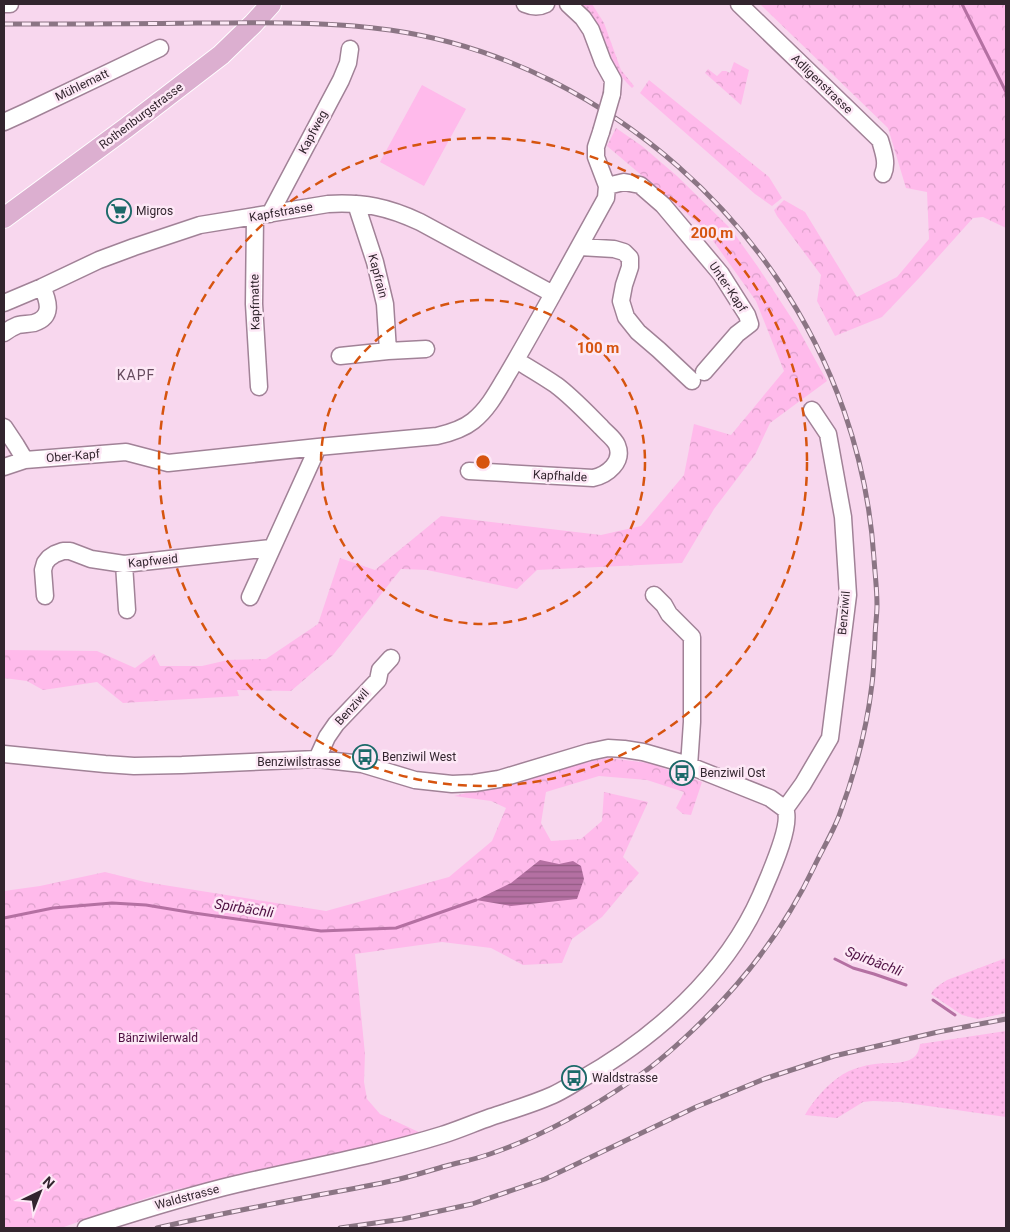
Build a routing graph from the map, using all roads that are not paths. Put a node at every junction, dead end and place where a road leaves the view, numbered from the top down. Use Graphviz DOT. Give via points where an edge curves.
graph roads {
  1 [pos="4,4"];
  2 [pos="10,4"];
  3 [pos="271,4"];
  4 [pos="525,4"];
  5 [pos="546,4"];
  6 [pos="568,4"];
  7 [pos="739,4"];
  8 [pos="160,48"];
  9 [pos="350,49"];
  10 [pos="4,122"];
  11 [pos="883,174"];
  12 [pos="607,186"];
  13 [pos="356,204"];
  14 [pos="262,215"];
  15 [pos="4,218"];
  16 [pos="580,247"];
  17 [pos="42,287"];
  18 [pos="553,294"];
  19 [pos="4,303"];
  20 [pos="4,333"];
  21 [pos="426,349"];
  22 [pos="388,350"];
  23 [pos="340,356"];
  24 [pos="516,360"];
  25 [pos="259,387"];
  26 [pos="812,410"];
  27 [pos="4,427"];
  28 [pos="318,446"];
  29 [pos="25,460"];
  30 [pos="4,467"];
  31 [pos="468,471"];
  32 [pos="271,548"];
  33 [pos="124,564"];
  34 [pos="654,595"];
  35 [pos="46,596"];
  36 [pos="250,597"];
  37 [pos="127,610"];
  38 [pos="392,658"];
  39 [pos="4,754"];
  40 [pos="317,759"];
  41 [pos="690,766"];
  42 [pos="785,808"];
  43 [pos="86,1228"];
  1 -- 2 [label="street"];
  3 -- 15 [label="main road, Rothenburgstrasse" via="221,55"];
  4 -- 5 [label="street" via="537,7"];
  6 -- 12 [label="street, bridge" via="591,30 613,80 596,147 596,157"];
  7 -- 11 [label="street, Adligenstrasse" via="880,140 886,168"];
  8 -- 10 [label="street, Mühlematt"];
  9 -- 14 [label="street, Kapfweg" via="340,80"];
  12 -- 16 [label="street" via="606,198"];
  12 -- 16 [label="street, Unter-Kapf" via="624,182 640,185 663,205 721,274 748,315 750,324 698,377 659,350 626,317 621,301 630,258 614,249"];
  13 -- 14 [label="street, Kapfstrasse" via="328,204"];
  13 -- 18 [label="street, Kapfstrasse" via="386,208 420,222"];
  13 -- 22 [label="street, Kapfrain" via="385,304"];
  14 -- 17 [label="street, Kapfstrasse" via="200,225 166,236 99,260"];
  14 -- 25 [label="street, Kapfmatte" via="254,304"];
  16 -- 18 [label="street"];
  17 -- 19 [label="street, Kapfstrasse"];
  17 -- 20 [label="street" via="48,304 44,317"];
  18 -- 24 [label="street"];
  21 -- 22 [label="street"];
  22 -- 23 [label="street"];
  24 -- 28 [label="street" via="486,409 462,428 437,436"];
  24 -- 31 [label="street, Kapfhalde" via="557,386 591,416 618,447 616,463 602,476 593,478"];
  26 -- 42 [label="street, Benziwil" via="828,434 843,517 848,595 830,738"];
  27 -- 29 [label="street"];
  28 -- 29 [label="street, Ober-Kapf" via="168,463 122,452"];
  28 -- 32 [label="street"];
  29 -- 30 [label="street, Ober-Kapf"];
  32 -- 33 [label="street, Kapfweid"];
  32 -- 36 [label="street"];
  33 -- 35 [label="street, Kapfweid" via="70,552 54,554 43,570"];
  33 -- 37 [label="street"];
  34 -- 41 [label="street" via="692,637"];
  38 -- 40 [label="street, Benziwil" via="380,670 378,680 336,724"];
  39 -- 40 [label="street, Benziwilstrasse" via="134,766"];
  40 -- 41 [label="street, Benziwilstrasse" via="362,764 415,780 452,784 499,779 608,748 643,752"];
  41 -- 42 [label="street, Benziwilstrasse" via="770,798"];
  42 -- 43 [label="street, Waldstrasse" via="787,823 773,868 753,912 729,951 673,1014 594,1072 554,1095 442,1135 345,1161 176,1199"];
}
